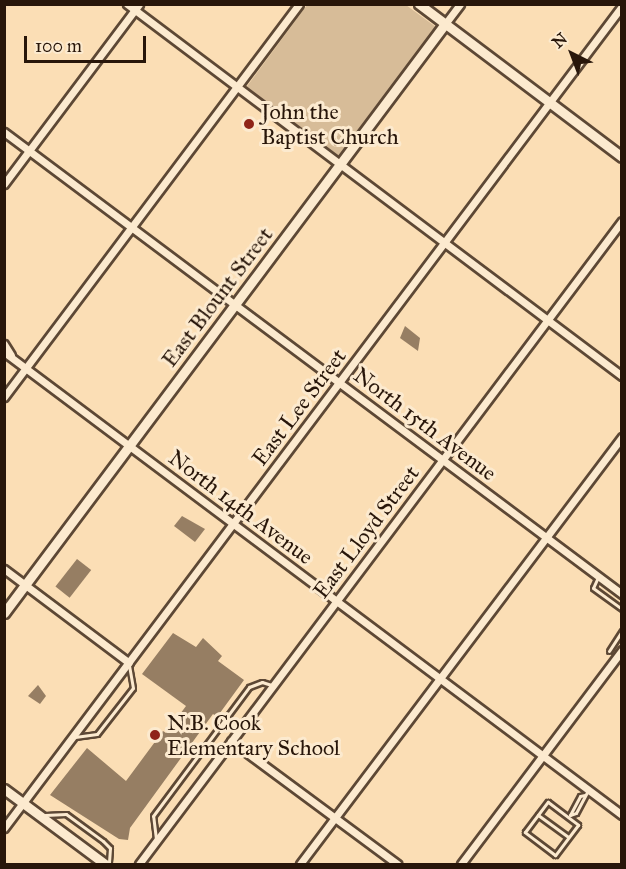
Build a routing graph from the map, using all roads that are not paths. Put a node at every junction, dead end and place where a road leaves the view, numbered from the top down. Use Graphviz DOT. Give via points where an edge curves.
graph roads {
  1 [pos="127,4"];
  2 [pos="299,4"];
  3 [pos="419,4"];
  4 [pos="460,4"];
  5 [pos="621,6"];
  6 [pos="137,7"];
  7 [pos="445,24"];
  8 [pos="237,87"];
  9 [pos="549,102"];
  10 [pos="4,132"];
  11 [pos="30,150"];
  12 [pos="621,157"];
  13 [pos="340,164"];
  14 [pos="4,184"];
  15 [pos="621,222"];
  16 [pos="132,227"];
  17 [pos="444,243"];
  18 [pos="235,305"];
  19 [pos="548,320"];
  20 [pos="4,344"];
  21 [pos="4,352"];
  22 [pos="12,358"];
  23 [pos="26,368"];
  24 [pos="621,376"];
  25 [pos="339,383"];
  26 [pos="4,397"];
  27 [pos="621,437"];
  28 [pos="130,446"];
  29 [pos="442,460"];
  30 [pos="233,524"];
  31 [pos="546,538"];
  32 [pos="4,569"];
  33 [pos="598,577"];
  34 [pos="25,585"];
  35 [pos="621,594"];
  36 [pos="337,601"];
  37 [pos="621,609"];
  38 [pos="4,613"];
  39 [pos="621,631"];
  40 [pos="621,650"];
  41 [pos="609,651"];
  42 [pos="129,663"];
  43 [pos="440,679"];
  44 [pos="273,686"];
  45 [pos="74,737"];
  46 [pos="231,741"];
  47 [pos="543,756"];
  48 [pos="4,789"];
  49 [pos="587,793"];
  50 [pos="23,803"];
  51 [pos="538,815"];
  52 [pos="621,815"];
  53 [pos="569,816"];
  54 [pos="41,817"];
  55 [pos="335,818"];
  56 [pos="4,828"];
  57 [pos="568,837"];
  58 [pos="157,840"];
  59 [pos="107,864"];
  60 [pos="139,864"];
  61 [pos="300,864"];
  62 [pos="397,864"];
  63 [pos="461,864"];
  1 -- 6 [label="street"];
  2 -- 8 [label="street"];
  3 -- 7 [label="street"];
  4 -- 7 [label="street, East Blount Street"];
  5 -- 9 [label="street, East Lee Street"];
  6 -- 8 [label="street"];
  6 -- 11 [label="street"];
  7 -- 9 [label="street"];
  7 -- 13 [label="street, East Blount Street"];
  8 -- 13 [label="street"];
  8 -- 16 [label="street"];
  9 -- 12 [label="street"];
  9 -- 17 [label="street, East Lee Street"];
  10 -- 11 [label="street, North 15th Avenue"];
  11 -- 14 [label="street"];
  11 -- 16 [label="street, North 15th Avenue"];
  13 -- 17 [label="street"];
  13 -- 18 [label="street, East Blount Street"];
  15 -- 19 [label="street, East Lloyd Street"];
  16 -- 18 [label="street, North 15th Avenue"];
  16 -- 23 [label="street"];
  17 -- 19 [label="street"];
  17 -- 25 [label="street, East Lee Street"];
  18 -- 25 [label="street, North 15th Avenue"];
  18 -- 28 [label="street, East Blount Street"];
  19 -- 24 [label="street"];
  19 -- 29 [label="street, East Lloyd Street"];
  20 -- 22 [label="street, North 14th Avenue"];
  21 -- 22 [label="street, North 14th Avenue"];
  22 -- 23 [label="street, North 14th Avenue"];
  23 -- 26 [label="street"];
  23 -- 28 [label="street, North 14th Avenue"];
  25 -- 29 [label="street, North 15th Avenue"];
  25 -- 30 [label="street, East Lee Street"];
  27 -- 31 [label="street"];
  28 -- 30 [label="street, North 14th Avenue"];
  28 -- 34 [label="street, East Blount Street"];
  29 -- 31 [label="street, North 15th Avenue"];
  29 -- 36 [label="street, East Lloyd Street"];
  30 -- 36 [label="street, North 14th Avenue"];
  30 -- 42 [label="street, East Lee Street"];
  31 -- 33 [label="street, North 15th Avenue"];
  31 -- 43 [label="street"];
  32 -- 34 [label="street"];
  33 -- 35 [label="street, North 15th Avenue"];
  33 -- 37 [label="lane" via="593,588"];
  34 -- 38 [label="street, East Blount Street"];
  34 -- 42 [label="street"];
  36 -- 43 [label="street, North 14th Avenue"];
  36 -- 44 [label="street, East Lloyd Street"];
  39 -- 41 [label="lane"];
  40 -- 47 [label="street"];
  42 -- 45 [label="street, East Lee Street"];
  42 -- 45 [label="lane" via="133,688 97,734"];
  43 -- 47 [label="street, North 14th Avenue"];
  43 -- 55 [label="street"];
  44 -- 46 [label="street, East Lloyd Street"];
  44 -- 58 [label="lane" via="262,682 249,687 153,816 152,831"];
  45 -- 50 [label="street, East Lee Street"];
  46 -- 55 [label="street"];
  46 -- 58 [label="street, East Lloyd Street"];
  47 -- 49 [label="street, North 14th Avenue"];
  47 -- 63 [label="street"];
  48 -- 50 [label="street"];
  49 -- 52 [label="street, North 14th Avenue"];
  49 -- 53 [label="lane" via="580,796"];
  49 -- 53 [label="lane" via="576,813"];
  50 -- 54 [label="street"];
  50 -- 56 [label="street, East Lee Street"];
  51 -- 53 [label="lane" via="548,802"];
  51 -- 57 [label="lane"];
  51 -- 57 [label="lane" via="525,832 555,855"];
  53 -- 57 [label="lane" via="578,825"];
  54 -- 59 [label="street"];
  54 -- 59 [label="lane" via="66,814 110,848"];
  55 -- 61 [label="street"];
  55 -- 62 [label="street"];
  58 -- 60 [label="street, East Lloyd Street"];
}
